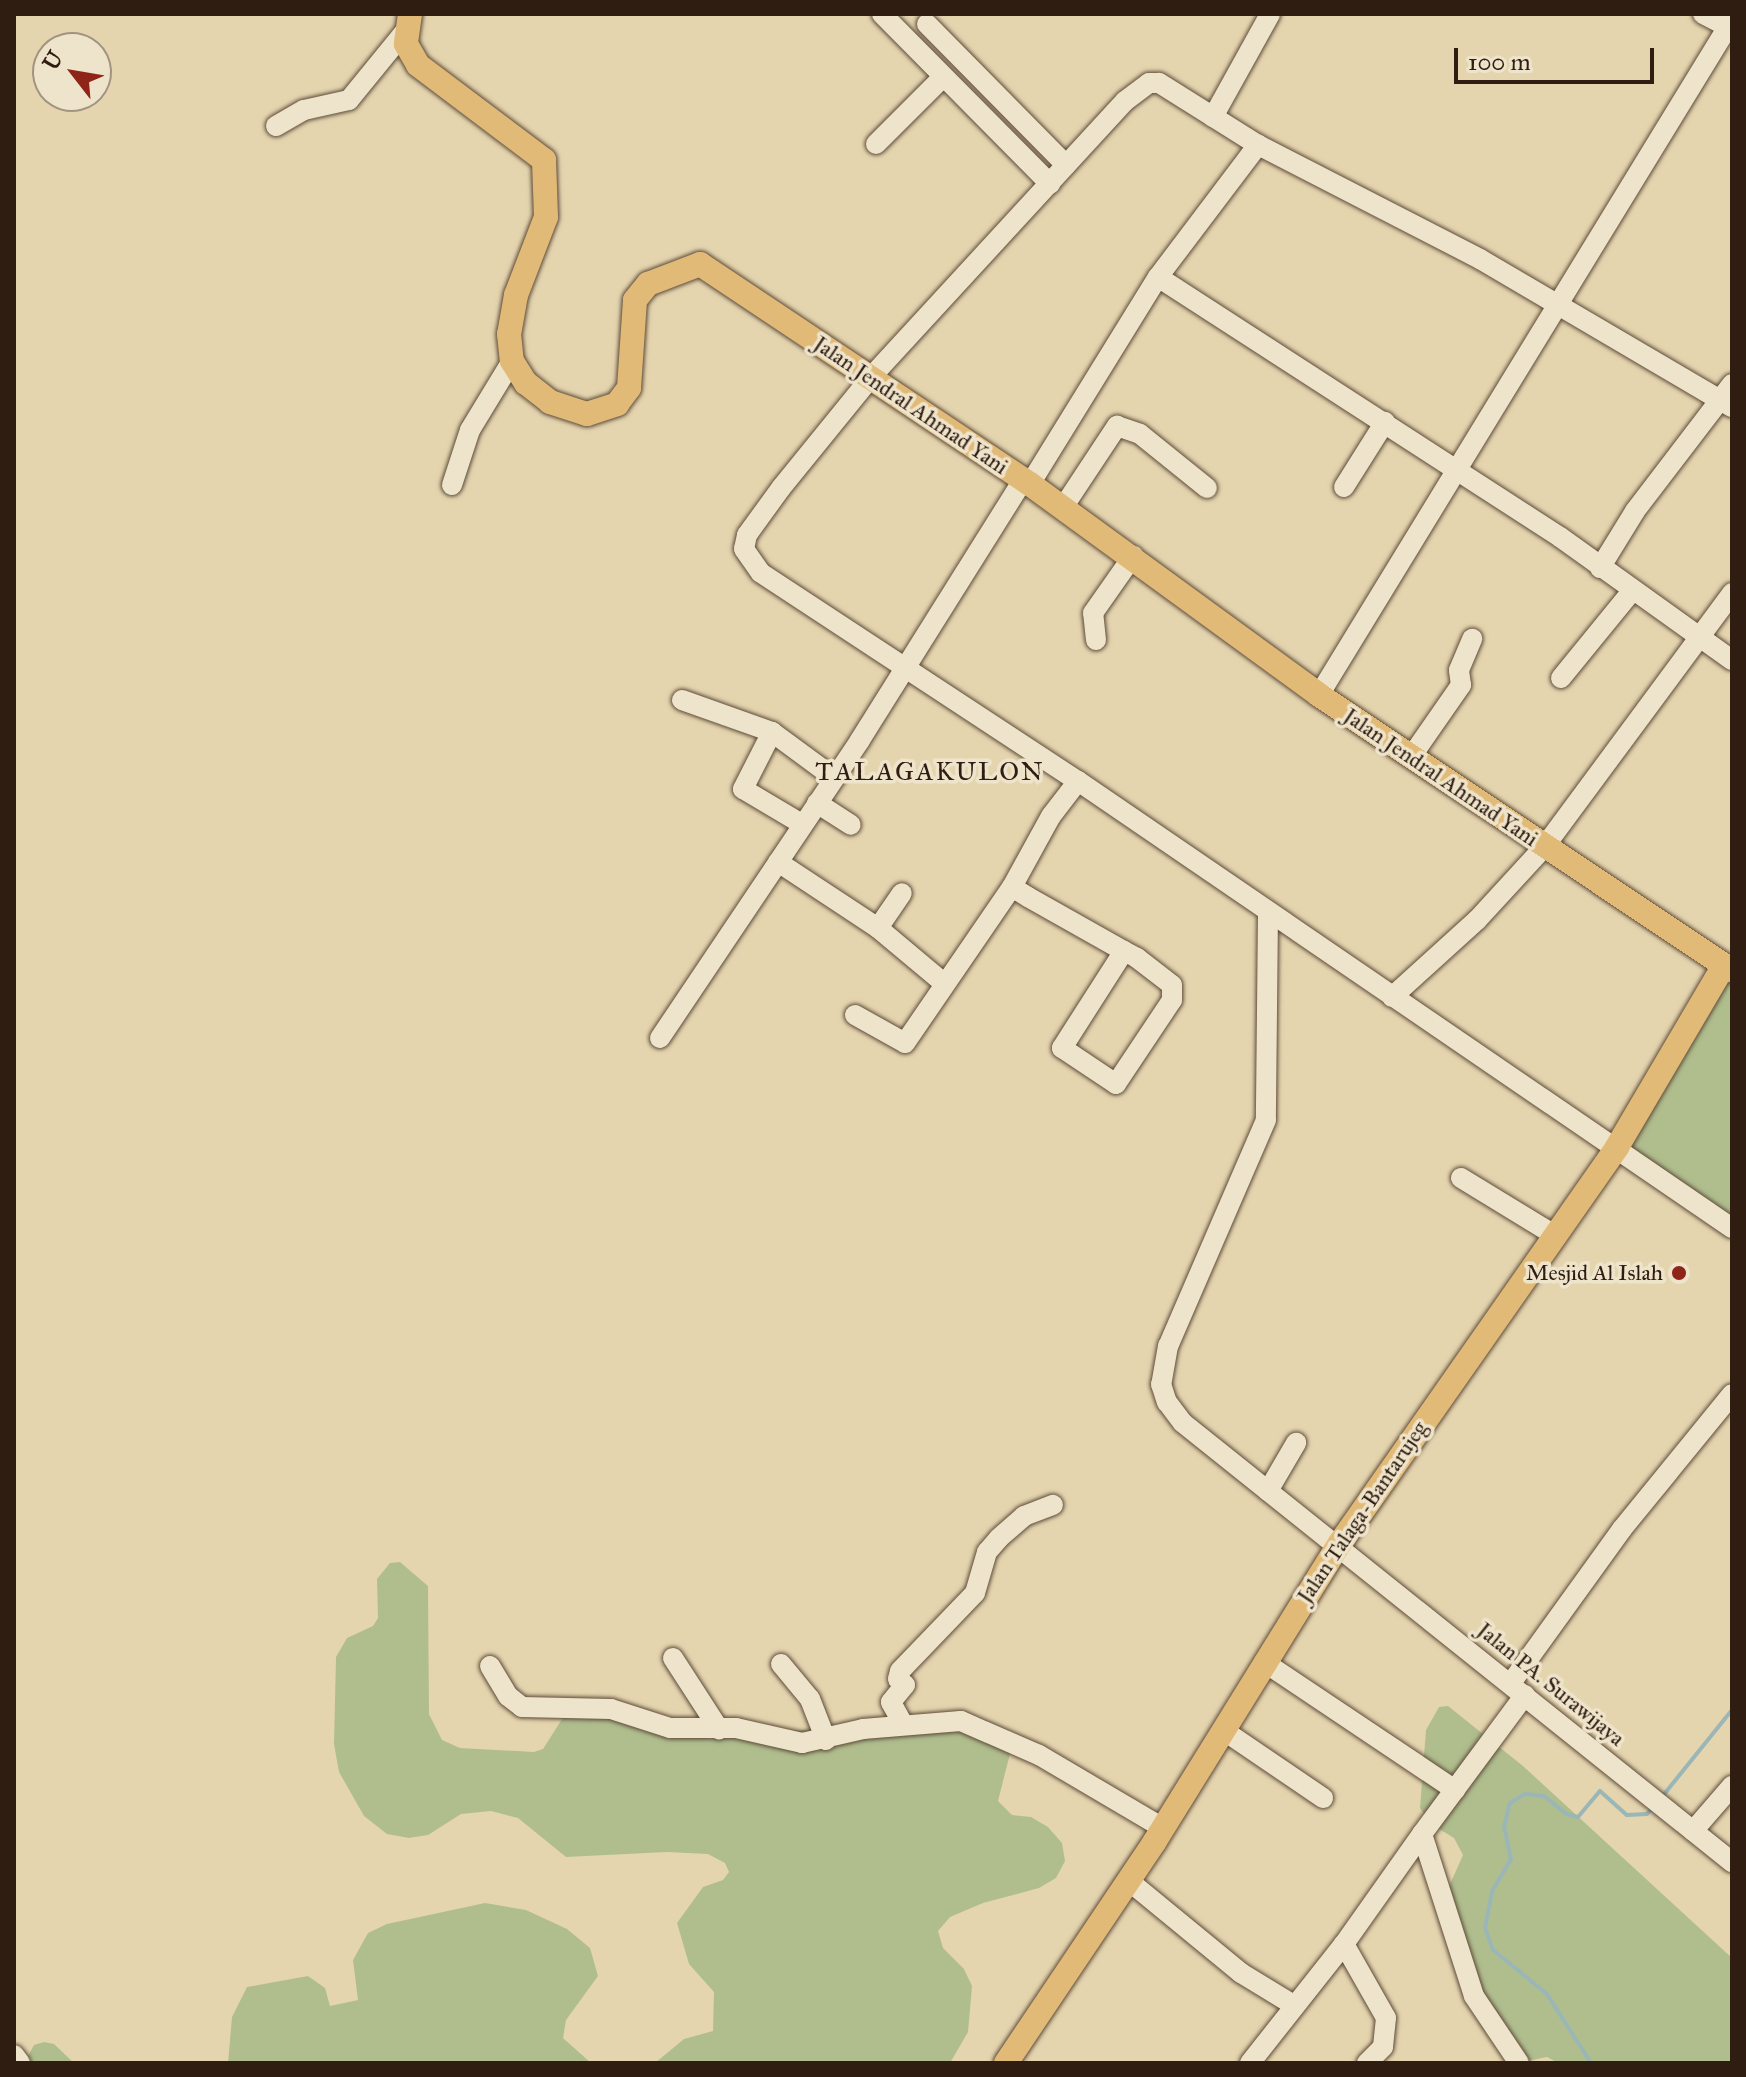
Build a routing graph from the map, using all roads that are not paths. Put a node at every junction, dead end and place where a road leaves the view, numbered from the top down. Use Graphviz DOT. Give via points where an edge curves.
graph roads {
  1 [pos="882,14"];
  2 [pos="1270,14"];
  3 [pos="1703,14"];
  4 [pos="931,19"];
  5 [pos="408,22"];
  6 [pos="1730,24"];
  7 [pos="908,42"];
  8 [pos="943,77"];
  9 [pos="1213,117"];
  10 [pos="276,126"];
  11 [pos="876,144"];
  12 [pos="1258,145"];
  13 [pos="1066,165"];
  14 [pos="1050,184"];
  15 [pos="1158,277"];
  16 [pos="1556,302"];
  17 [pos="512,361"];
  18 [pos="872,376"];
  19 [pos="1728,396"];
  20 [pos="1385,422"];
  21 [pos="1455,469"];
  22 [pos="1027,482"];
  23 [pos="452,485"];
  24 [pos="1344,487"];
  25 [pos="1207,488"];
  26 [pos="1062,509"];
  27 [pos="1133,556"];
  28 [pos="1600,568"];
  29 [pos="1632,591"];
  30 [pos="1732,593"];
  31 [pos="1698,637"];
  32 [pos="1472,639"];
  33 [pos="1096,640"];
  34 [pos="1732,660"];
  35 [pos="904,669"];
  36 [pos="1561,678"];
  37 [pos="1319,695"];
  38 [pos="682,700"];
  39 [pos="772,732"];
  40 [pos="1411,757"];
  41 [pos="833,777"];
  42 [pos="1078,781"];
  43 [pos="817,803"];
  44 [pos="802,824"];
  45 [pos="851,825"];
  46 [pos="1545,846"];
  47 [pos="778,862"];
  48 [pos="1012,887"];
  49 [pos="902,893"];
  50 [pos="1268,914"];
  51 [pos="878,928"];
  52 [pos="1124,951"];
  53 [pos="1729,963"];
  54 [pos="945,984"];
  55 [pos="1392,997"];
  56 [pos="855,1015"];
  57 [pos="660,1038"];
  58 [pos="1617,1147"];
  59 [pos="1461,1178"];
  60 [pos="1732,1228"];
  61 [pos="1556,1236"];
  62 [pos="1732,1394"];
  63 [pos="1296,1443"];
  64 [pos="1268,1491"];
  65 [pos="1053,1505"];
  66 [pos="1340,1543"];
  67 [pos="673,1658"];
  68 [pos="1264,1662"];
  69 [pos="781,1664"];
  70 [pos="490,1666"];
  71 [pos="1518,1689"];
  72 [pos="903,1724"];
  73 [pos="719,1729"];
  74 [pos="1223,1730"];
  75 [pos="826,1740"];
  76 [pos="1732,1786"];
  77 [pos="1455,1790"];
  78 [pos="1323,1798"];
  79 [pos="1163,1828"];
  80 [pos="1693,1831"];
  81 [pos="1422,1834"];
  82 [pos="1732,1862"];
  83 [pos="1129,1881"];
  84 [pos="1344,1944"];
  85 [pos="1295,2006"];
  86 [pos="14,2055"];
  87 [pos="20,2063"];
  88 [pos="1006,2063"];
  89 [pos="1250,2063"];
  90 [pos="1367,2063"];
  91 [pos="1519,2063"];
  1 -- 7 [label="street"];
  2 -- 9 [label="street"];
  3 -- 6 [label="street"];
  4 -- 7 [label="street"];
  4 -- 13 [label="street"];
  5 -- 10 [label="street" via="349,100 304,110"];
  5 -- 17 [label="main road" via="418,65 544,160 549,194 543,230 516,295"];
  6 -- 16 [label="street"];
  7 -- 8 [label="street"];
  8 -- 11 [label="street"];
  8 -- 14 [label="street"];
  9 -- 12 [label="street"];
  9 -- 13 [label="street" via="1159,83 1149,83"];
  12 -- 15 [label="street"];
  12 -- 16 [label="street"];
  13 -- 14 [label="street"];
  14 -- 18 [label="street"];
  15 -- 20 [label="street"];
  15 -- 22 [label="street"];
  16 -- 19 [label="street"];
  16 -- 21 [label="street"];
  17 -- 18 [label="main road, Jalan Jendral Ahmad Yani" via="526,383 550,402 572,412 605,411 629,388 635,300 648,284 700,264"];
  17 -- 23 [label="street" via="470,430"];
  18 -- 22 [label="main road, Jalan Jendral Ahmad Yani"];
  18 -- 35 [label="street" via="781,488 747,535 744,549 761,573"];
  19 -- 28 [label="street" via="1635,511"];
  20 -- 21 [label="street"];
  20 -- 24 [label="street"];
  21 -- 28 [label="street"];
  21 -- 37 [label="street"];
  22 -- 26 [label="main road, Jalan Jendral Ahmad Yani"];
  22 -- 35 [label="street"];
  25 -- 26 [label="street" via="1123,425 1110,433"];
  26 -- 27 [label="main road, Jalan Jendral Ahmad Yani"];
  27 -- 33 [label="street" via="1093,613"];
  27 -- 37 [label="main road, Jalan Jendral Ahmad Yani"];
  28 -- 29 [label="street"];
  29 -- 31 [label="street"];
  29 -- 36 [label="street"];
  30 -- 31 [label="street"];
  31 -- 34 [label="street"];
  31 -- 46 [label="street"];
  32 -- 40 [label="street" via="1459,670 1461,685"];
  35 -- 41 [label="street"];
  35 -- 42 [label="street"];
  37 -- 40 [label="main road, Jalan Jendral Ahmad Yani"];
  38 -- 39 [label="street"];
  39 -- 41 [label="street"];
  39 -- 44 [label="street" via="742,787"];
  40 -- 46 [label="main road, Jalan Jendral Ahmad Yani"];
  41 -- 43 [label="street"];
  42 -- 48 [label="street" via="1051,816"];
  42 -- 50 [label="street"];
  43 -- 44 [label="street"];
  43 -- 45 [label="street"];
  44 -- 47 [label="street"];
  46 -- 53 [label="main road, Jalan Jendral Ahmad Yani"];
  46 -- 55 [label="street" via="1477,920"];
  47 -- 51 [label="street"];
  47 -- 57 [label="street"];
  48 -- 52 [label="street"];
  48 -- 54 [label="street"];
  49 -- 51 [label="street"];
  50 -- 55 [label="street"];
  50 -- 64 [label="street, Jalan PA. Surawijaya" via="1266,1120 1182,1310 1161,1366 1161,1384 1183,1423"];
  51 -- 54 [label="street"];
  52 -- 52 [label="street" via="1176,992 1116,1084 1062,1048"];
  53 -- 58 [label="main road, Jalan Talaga-Bantarujeg"];
  54 -- 56 [label="street" via="902,1045"];
  55 -- 58 [label="street"];
  58 -- 60 [label="street"];
  58 -- 61 [label="main road, Jalan Talaga-Bantarujeg"];
  59 -- 61 [label="street"];
  61 -- 66 [label="main road, Jalan Talaga-Bantarujeg"];
  62 -- 71 [label="street" via="1622,1529"];
  63 -- 64 [label="street"];
  64 -- 66 [label="street, Jalan PA. Surawijaya"];
  65 -- 72 [label="street" via="1024,1516 999,1538 987,1552 975,1593 900,1671 898,1679 905,1685 891,1702"];
  66 -- 68 [label="main road, Jalan Talaga-Bantarujeg"];
  66 -- 71 [label="street, Jalan PA. Surawijaya"];
  67 -- 73 [label="street"];
  68 -- 74 [label="main road, Jalan Talaga-Bantarujeg"];
  68 -- 77 [label="street"];
  69 -- 75 [label="street" via="810,1699"];
  70 -- 73 [label="street" via="508,1696 539,1712 611,1709 670,1728"];
  71 -- 77 [label="street"];
  71 -- 80 [label="street, Jalan PA. Surawijaya"];
  72 -- 75 [label="street"];
  72 -- 79 [label="street" via="961,1721 990,1730"];
  73 -- 75 [label="street" via="802,1743"];
  74 -- 78 [label="street"];
  74 -- 79 [label="main road, Jalan Talaga-Bantarujeg"];
  76 -- 80 [label="street"];
  77 -- 81 [label="street"];
  79 -- 83 [label="main road, Jalan Talaga-Bantarujeg"];
  80 -- 82 [label="street, Jalan PA. Surawijaya"];
  81 -- 84 [label="street"];
  81 -- 91 [label="street" via="1474,1996"];
  83 -- 85 [label="street" via="1241,1973"];
  83 -- 88 [label="main road, Jalan Talaga-Bantarujeg"];
  84 -- 85 [label="street"];
  84 -- 90 [label="street" via="1386,2018 1383,2047"];
  85 -- 89 [label="street"];
  86 -- 87 [label="street"];
}
